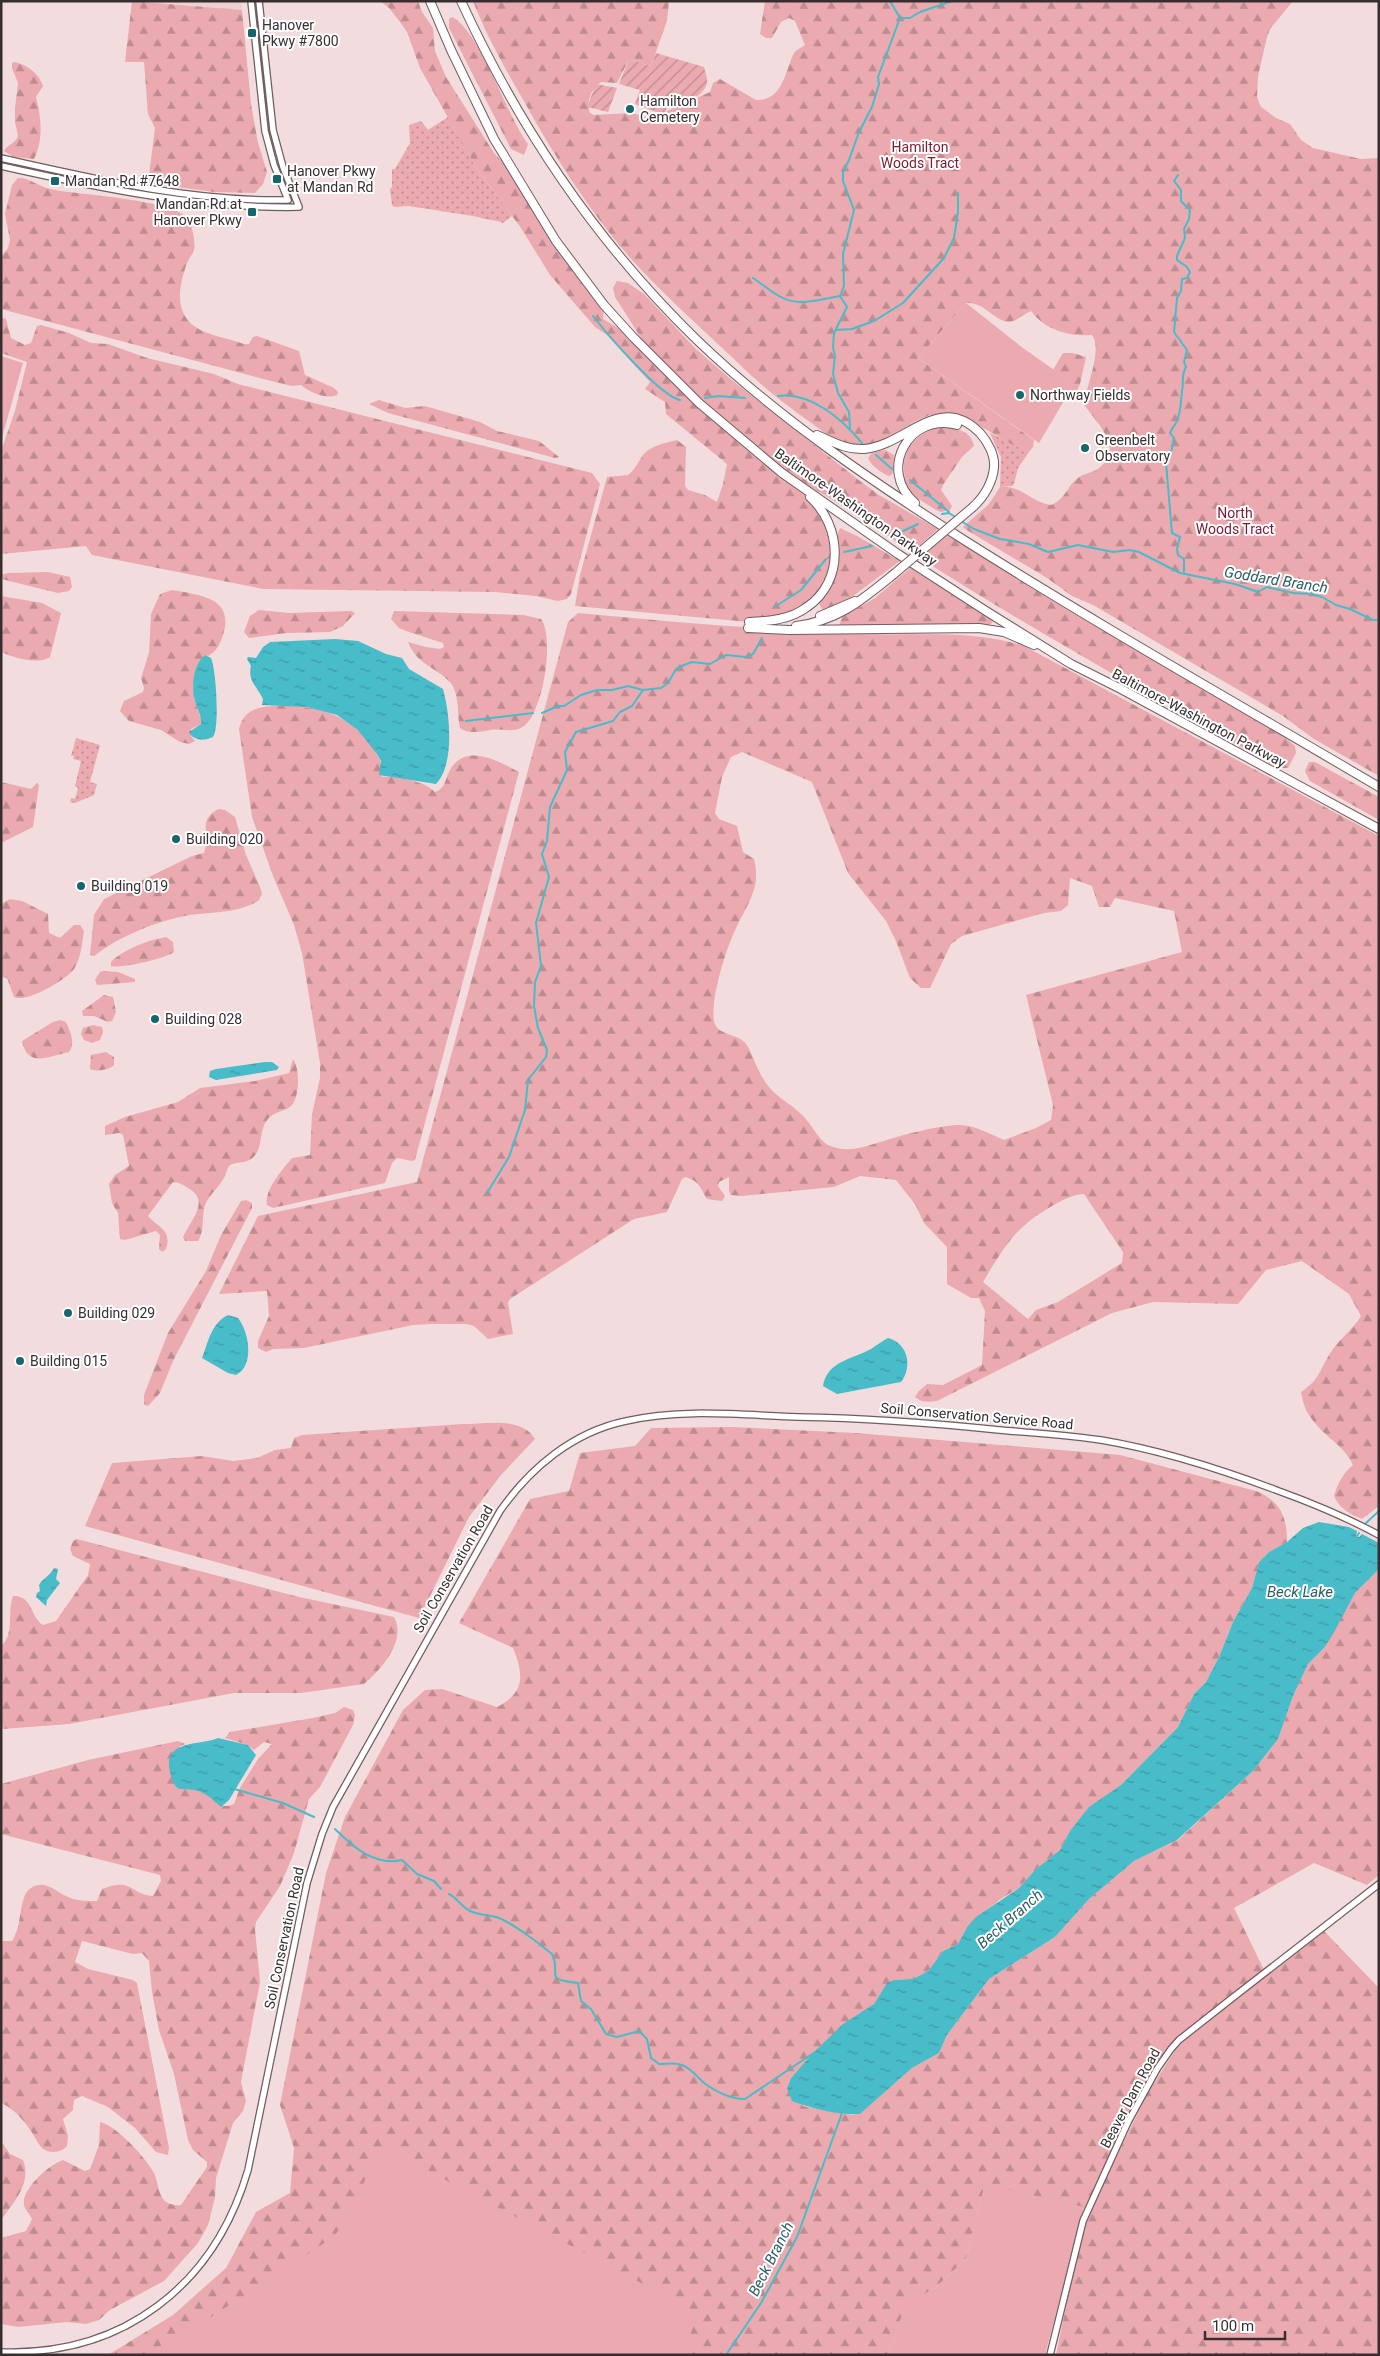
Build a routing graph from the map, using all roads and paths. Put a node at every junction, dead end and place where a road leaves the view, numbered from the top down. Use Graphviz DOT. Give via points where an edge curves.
graph roads {
  1 [pos="251,1"];
  2 [pos="259,1"];
  3 [pos="430,1"];
  4 [pos="461,1"];
  5 [pos="1,158"];
  6 [pos="1,166"];
  7 [pos="806,431"];
  8 [pos="782,473"];
  9 [pos="989,485"];
  10 [pos="937,522"];
  11 [pos="748,625"];
  12 [pos="1071,664"];
  13 [pos="1379,787"];
  14 [pos="1379,829"];
  15 [pos="561,1447"];
  16 [pos="1379,1535"];
  17 [pos="1379,1884"];
  18 [pos="1,2352"];
  19 [pos="1050,2355"];
  1 -- 5 [label="main road" via="265,131 288,200 182,194"];
  2 -- 6 [label="main road" via="273,130 299,207 240,207 181,201"];
  3 -- 8 [label="highway, Baltimore-Washington Parkway" via="494,139 534,207 580,274 666,372"];
  4 -- 7 [label="highway, Baltimore-Washington Parkway" via="524,122 611,247 696,340"];
  7 -- 9 [label="highway" via="846,448 864,449 891,443 931,419 956,420 977,430 989,445 994,467"];
  7 -- 10 [label="highway, Baltimore-Washington Parkway"];
  8 -- 11 [label="highway" via="825,514 834,536 834,566 823,590 808,607 781,619"];
  8 -- 12 [label="highway, Baltimore-Washington Parkway" via="898,554"];
  9 -- 10 [label="highway" via="990,467 986,451 969,430 941,423 926,426 914,434 905,444 899,459 900,481 907,497"];
  9 -- 11 [label="highway, bridge" via="973,507 862,599 800,621"];
  10 -- 13 [label="highway, Baltimore-Washington Parkway" via="1053,596"];
  11 -- 12 [label="highway" via="991,630 1016,636"];
  12 -- 14 [label="highway, Baltimore-Washington Parkway"];
  15 -- 16 [label="main road, Soil Conservation Service Road" via="600,1429 660,1415 850,1418 1068,1436 1120,1444 1220,1471 1313,1504"];
  15 -- 18 [label="main road, Soil Conservation Road" via="524,1480 500,1511 333,1807 307,1883 248,2170 224,2231 205,2260 185,2282 133,2322 75,2345"];
  17 -- 19 [label="main road, Beaver Dam Road" via="1170,2049 1128,2122 1083,2221"];
}
